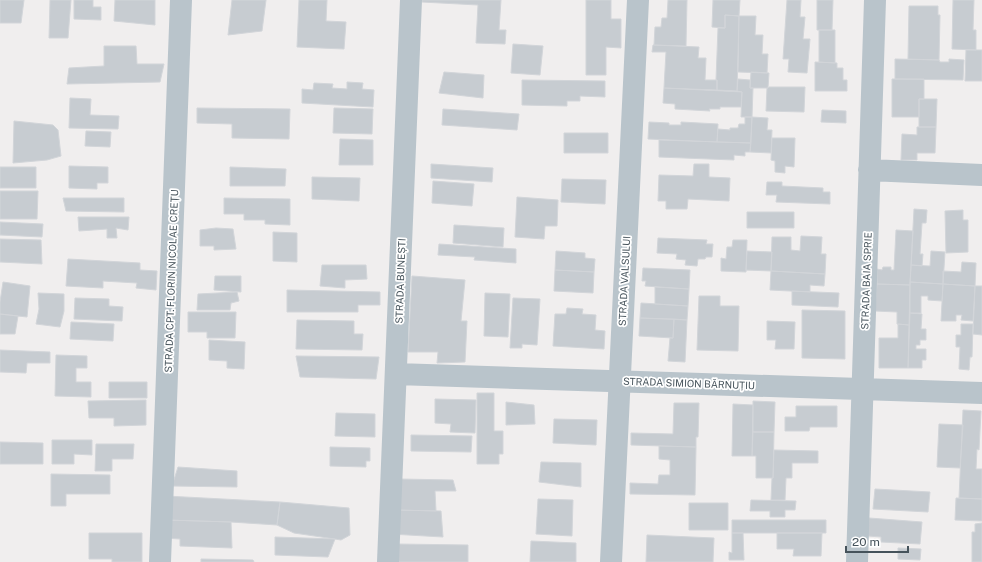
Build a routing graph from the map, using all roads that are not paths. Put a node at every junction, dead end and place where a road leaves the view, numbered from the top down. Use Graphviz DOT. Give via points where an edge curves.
graph roads {
  1 [pos="181,0"];
  2 [pos="411,0"];
  3 [pos="638,0"];
  4 [pos="875,0"];
  5 [pos="869,170"];
  6 [pos="982,176"];
  7 [pos="396,374"];
  8 [pos="620,381"];
  9 [pos="862,390"];
  10 [pos="982,393"];
  11 [pos="160,562"];
  12 [pos="388,562"];
  13 [pos="611,562"];
  14 [pos="856,562"];
  1 -- 11 [label="street, STRADA CPT. FLORIN NICOLAE CREȚU"];
  2 -- 7 [label="street, STRADA BUNEȘTI"];
  3 -- 8 [label="street, STRADA VALSULUI"];
  4 -- 5 [label="street, STRADA BAIA SPRIE"];
  5 -- 6 [label="street"];
  5 -- 9 [label="street, STRADA BAIA SPRIE"];
  7 -- 8 [label="street, STRADA SIMION BĂRNUȚIU"];
  7 -- 12 [label="street, STRADA BUNEȘTI"];
  8 -- 9 [label="street, STRADA SIMION BĂRNUȚIU"];
  8 -- 13 [label="street, STRADA VALSULUI"];
  9 -- 10 [label="street, STRADA SIMION BĂRNUȚIU"];
  9 -- 14 [label="street, STRADA BAIA SPRIE"];
}
